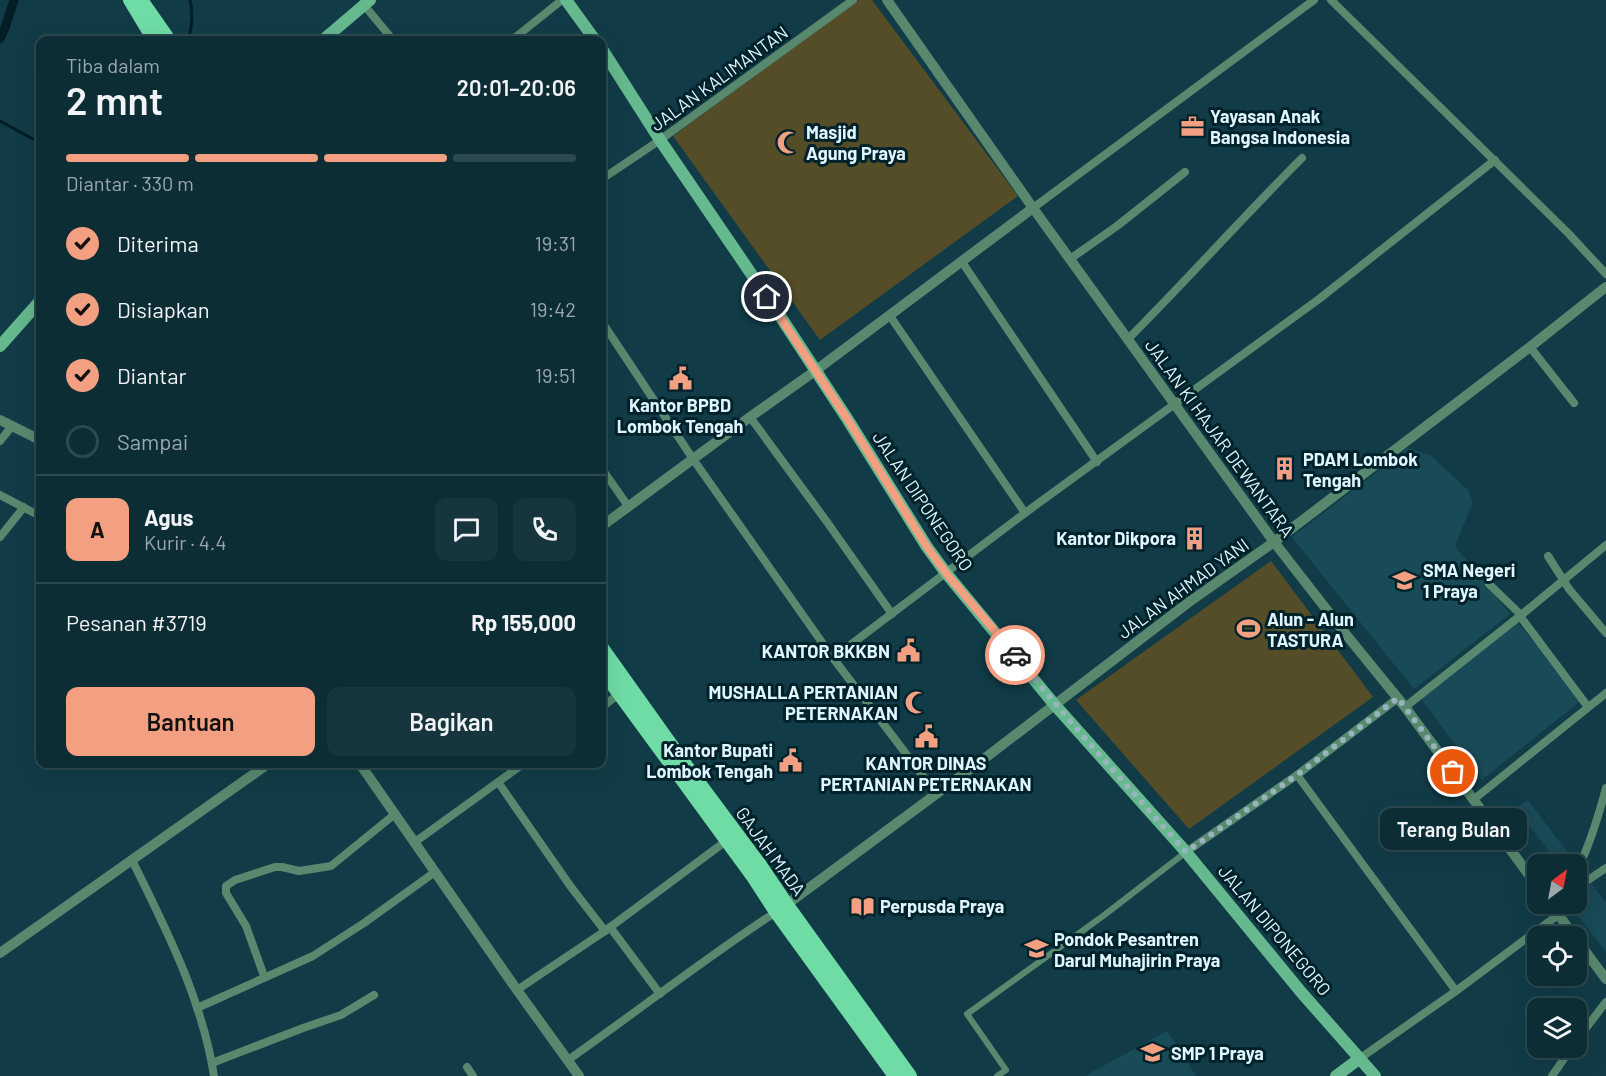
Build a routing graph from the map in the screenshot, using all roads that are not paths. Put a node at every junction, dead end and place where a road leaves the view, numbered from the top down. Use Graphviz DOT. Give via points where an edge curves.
graph roads {
  1 [pos="130,0"];
  2 [pos="141,0"];
  3 [pos="564,0"];
  4 [pos="853,0"];
  5 [pos="887,0"];
  6 [pos="1314,0"];
  7 [pos="1331,0"];
  8 [pos="367,2"];
  9 [pos="160,36"];
  10 [pos="161,36"];
  11 [pos="327,36"];
  12 [pos="390,36"];
  13 [pos="517,36"];
  14 [pos="592,36"];
  15 [pos="606,55"];
  16 [pos="660,140"];
  17 [pos="1302,158"];
  18 [pos="1495,160"];
  19 [pos="1185,172"];
  20 [pos="606,176"];
  21 [pos="1033,208"];
  22 [pos="1070,260"];
  23 [pos="962,262"];
  24 [pos="1606,274"];
  25 [pos="1606,287"];
  26 [pos="36,306"];
  27 [pos="890,316"];
  28 [pos="606,328"];
  29 [pos="1128,339"];
  30 [pos="0,346"];
  31 [pos="1530,347"];
  32 [pos="815,371"];
  33 [pos="1574,403"];
  34 [pos="1174,404"];
  35 [pos="750,417"];
  36 [pos="0,420"];
  37 [pos="12,426"];
  38 [pos="36,438"];
  39 [pos="0,441"];
  40 [pos="693,459"];
  41 [pos="1097,462"];
  42 [pos="606,475"];
  43 [pos="0,495"];
  44 [pos="628,506"];
  45 [pos="24,507"];
  46 [pos="1025,513"];
  47 [pos="36,514"];
  48 [pos="606,523"];
  49 [pos="0,537"];
  50 [pos="1274,542"];
  51 [pos="1606,545"];
  52 [pos="1548,556"];
  53 [pos="946,573"];
  54 [pos="1562,580"];
  55 [pos="1489,584"];
  56 [pos="892,614"];
  57 [pos="1520,616"];
  58 [pos="1606,633"];
  59 [pos="606,654"];
  60 [pos="833,658"];
  61 [pos="606,676"];
  62 [pos="1606,693"];
  63 [pos="619,694"];
  64 [pos="1401,703"];
  65 [pos="606,704"];
  66 [pos="1054,704"];
  67 [pos="1588,707"];
  68 [pos="679,766"];
  69 [pos="262,768"];
  70 [pos="363,768"];
  71 [pos="517,768"];
  72 [pos="1297,775"];
  73 [pos="498,782"];
  74 [pos="1606,788"];
  75 [pos="936,793"];
  76 [pos="1473,800"];
  77 [pos="395,814"];
  78 [pos="726,841"];
  79 [pos="415,842"];
  80 [pos="1186,852"];
  81 [pos="1586,854"];
  82 [pos="132,860"];
  83 [pos="1605,871"];
  84 [pos="435,872"];
  85 [pos="1527,872"];
  86 [pos="1587,882"];
  87 [pos="782,908"];
  88 [pos="1548,914"];
  89 [pos="607,929"];
  90 [pos="0,953"];
  91 [pos="1587,954"];
  92 [pos="264,976"];
  93 [pos="1606,979"];
  94 [pos="517,990"];
  95 [pos="1456,991"];
  96 [pos="660,994"];
  97 [pos="374,995"];
  98 [pos="1606,1002"];
  99 [pos="197,1008"];
  100 [pos="1587,1027"];
  101 [pos="1564,1058"];
  102 [pos="1359,1059"];
  103 [pos="568,1060"];
  104 [pos="212,1063"];
  105 [pos="467,1067"];
  106 [pos="214,1076"];
  107 [pos="474,1076"];
  108 [pos="579,1076"];
  109 [pos="895,1076"];
  110 [pos="910,1076"];
  111 [pos="997,1076"];
  112 [pos="1336,1076"];
  113 [pos="1375,1076"];
  114 [pos="1552,1076"];
  1 -- 9 [label="main road"];
  2 -- 10 [label="main road"];
  3 -- 13 [label="street"];
  3 -- 14 [label="main road"];
  4 -- 16 [label="street, JALAN KALIMANTAN"];
  5 -- 21 [label="street, JALAN KI HAJAR DEWANTARA"];
  6 -- 21 [label="street"];
  7 -- 18 [label="street"];
  8 -- 11 [label="main road"];
  8 -- 12 [label="street"];
  15 -- 16 [label="main road, JALAN DIPONEGORO"];
  16 -- 20 [label="street, JALAN KALIMANTAN"];
  16 -- 32 [label="main road, JALAN DIPONEGORO"];
  17 -- 29 [label="street"];
  18 -- 24 [label="street"];
  18 -- 34 [label="street" via="1319,299"];
  19 -- 22 [label="street"];
  21 -- 22 [label="street, JALAN KI HAJAR DEWANTARA"];
  21 -- 23 [label="street"];
  22 -- 29 [label="street, JALAN KI HAJAR DEWANTARA"];
  23 -- 27 [label="street"];
  23 -- 41 [label="street"];
  25 -- 31 [label="street, JALAN AHMAD YANI"];
  26 -- 30 [label="main road"];
  27 -- 32 [label="street"];
  27 -- 46 [label="street"];
  28 -- 40 [label="street"];
  29 -- 34 [label="street, JALAN KI HAJAR DEWANTARA"];
  31 -- 33 [label="street"];
  31 -- 50 [label="street, JALAN AHMAD YANI"];
  32 -- 35 [label="street"];
  32 -- 53 [label="main road, JALAN DIPONEGORO"];
  34 -- 41 [label="street"];
  34 -- 50 [label="street, JALAN KI HAJAR DEWANTARA"];
  35 -- 40 [label="street"];
  35 -- 56 [label="street"];
  36 -- 37 [label="street"];
  37 -- 38 [label="street"];
  37 -- 39 [label="street"];
  40 -- 44 [label="street"];
  40 -- 60 [label="street"];
  41 -- 46 [label="street"];
  42 -- 44 [label="street"];
  43 -- 45 [label="street"];
  44 -- 48 [label="street"];
  45 -- 47 [label="street"];
  45 -- 49 [label="street"];
  46 -- 53 [label="street"];
  50 -- 64 [label="street, JALAN KI HAJAR DEWANTARA"];
  50 -- 66 [label="street, JALAN AHMAD YANI"];
  51 -- 54 [label="street"];
  52 -- 54 [label="street"];
  53 -- 56 [label="street"];
  53 -- 66 [label="main road, JALAN DIPONEGORO"];
  54 -- 57 [label="street"];
  54 -- 58 [label="street"];
  55 -- 57 [label="street"];
  56 -- 60 [label="street"];
  57 -- 64 [label="street"];
  57 -- 67 [label="street"];
  59 -- 68 [label="main road, GAJAH MADA"];
  60 -- 75 [label="street"];
  61 -- 63 [label="main road, GAJAH MADA"];
  62 -- 67 [label="street"];
  63 -- 65 [label="street"];
  63 -- 68 [label="main road, GAJAH MADA"];
  64 -- 72 [label="street"];
  64 -- 76 [label="street, JALAN KI HAJAR DEWANTARA"];
  66 -- 75 [label="street, JALAN AHMAD YANI"];
  66 -- 80 [label="main road, JALAN DIPONEGORO"];
  67 -- 76 [label="street"];
  68 -- 78 [label="main road, GAJAH MADA"];
  68 -- 87 [label="main road, GAJAH MADA" via="760,865"];
  69 -- 82 [label="street"];
  70 -- 77 [label="street"];
  71 -- 73 [label="street"];
  72 -- 80 [label="street"];
  72 -- 95 [label="street"];
  73 -- 79 [label="street"];
  73 -- 89 [label="street" via="571,887"];
  74 -- 81 [label="street"];
  75 -- 87 [label="street, JALAN AHMAD YANI"];
  76 -- 85 [label="street, JALAN KI HAJAR DEWANTARA"];
  77 -- 79 [label="street"];
  77 -- 92 [label="street" via="331,866 299,871 274,867 226,886"];
  78 -- 87 [label="main road, GAJAH MADA"];
  78 -- 89 [label="street"];
  79 -- 84 [label="street"];
  80 -- 102 [label="main road, JALAN DIPONEGORO"];
  80 -- 111 [label="street" via="967,1014 1006,1070"];
  82 -- 90 [label="street"];
  82 -- 99 [label="street"];
  83 -- 86 [label="street"];
  84 -- 92 [label="street" via="313,956"];
  84 -- 94 [label="street"];
  87 -- 96 [label="street"];
  87 -- 109 [label="main road, GAJAH MADA"];
  87 -- 110 [label="main road, GAJAH MADA"];
  88 -- 95 [label="street"];
  89 -- 94 [label="street"];
  89 -- 96 [label="street"];
  91 -- 93 [label="street"];
  92 -- 99 [label="street"];
  94 -- 103 [label="street"];
  95 -- 102 [label="street"];
  96 -- 103 [label="street"];
  97 -- 104 [label="street" via="341,1015"];
  98 -- 100 [label="street"];
  99 -- 104 [label="street"];
  101 -- 114 [label="street"];
  102 -- 112 [label="main road"];
  102 -- 113 [label="main road, JALAN DIPONEGORO"];
  103 -- 108 [label="street"];
  104 -- 106 [label="street"];
  105 -- 107 [label="street"];
}
